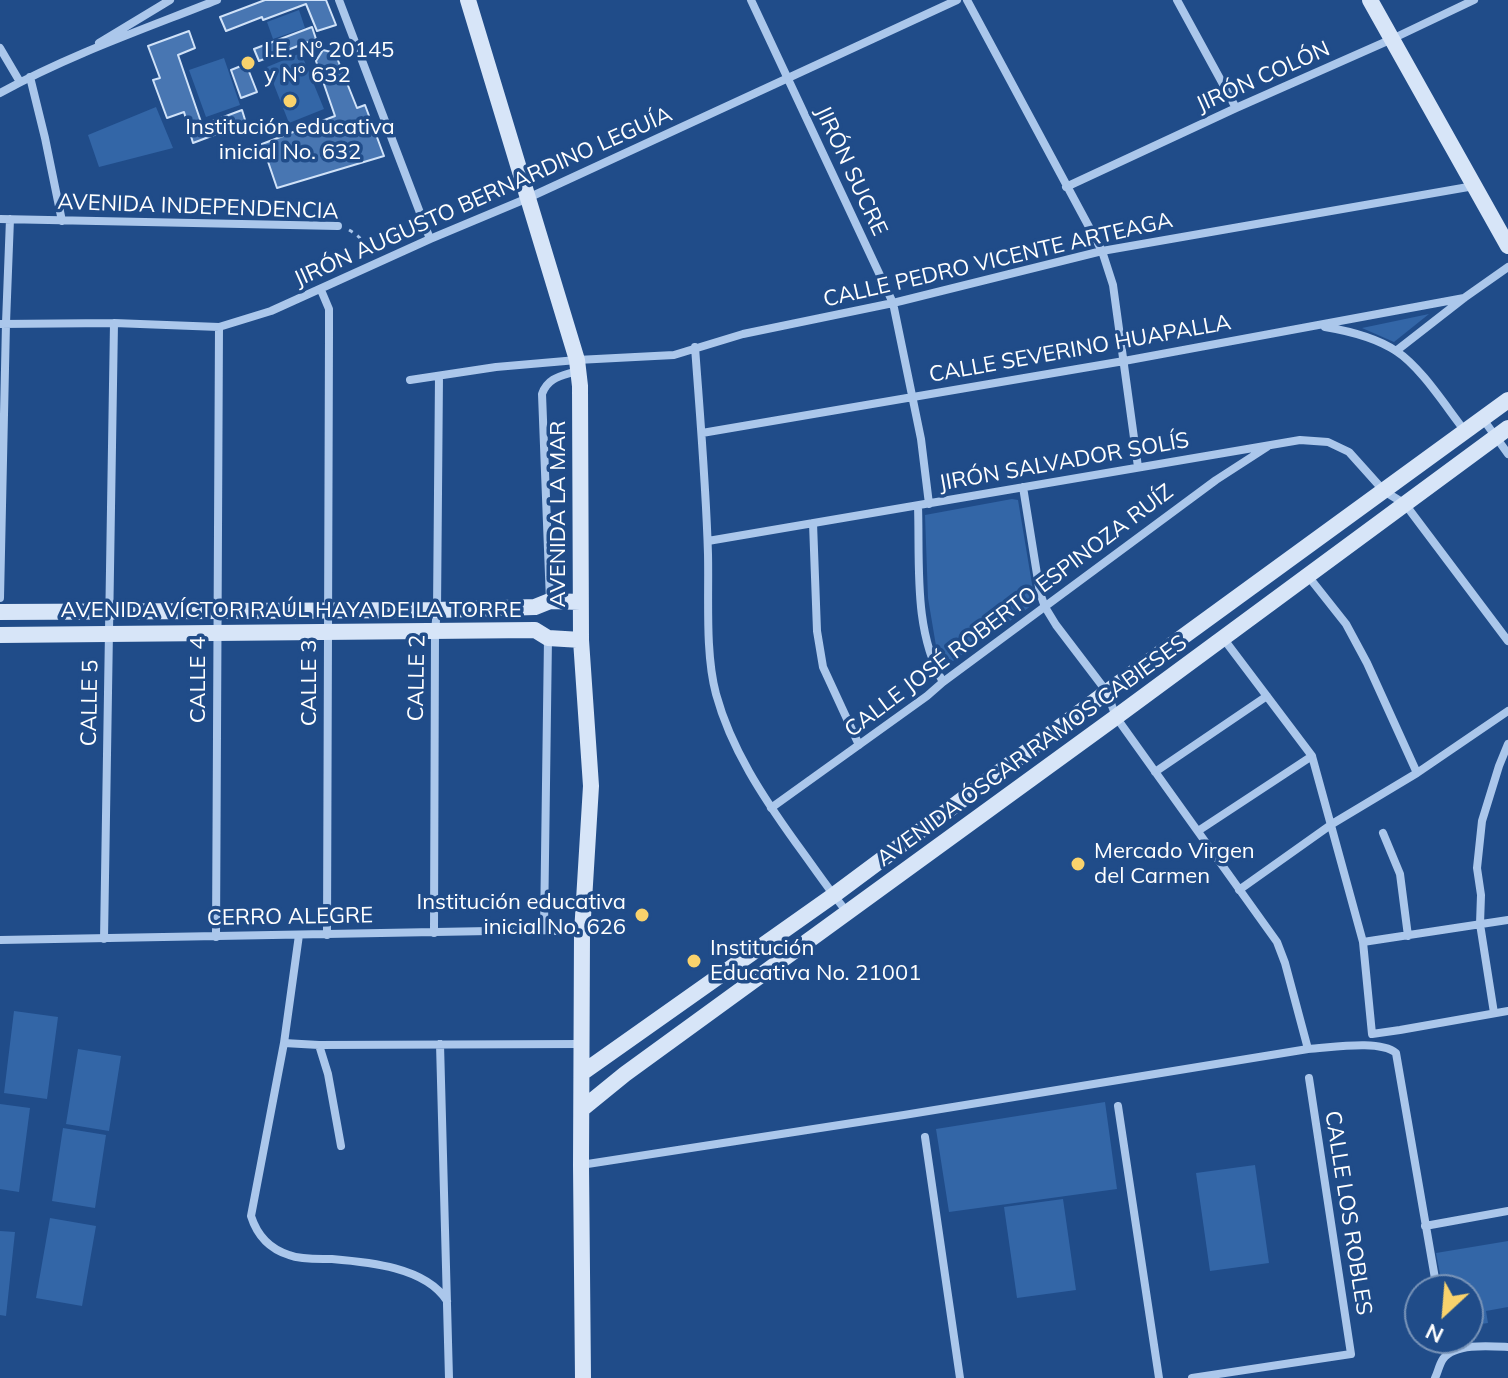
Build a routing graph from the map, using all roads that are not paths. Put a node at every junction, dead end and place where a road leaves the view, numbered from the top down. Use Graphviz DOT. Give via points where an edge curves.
graph roads {
  1 [pos="170,0"];
  2 [pos="217,0"];
  3 [pos="339,0"];
  4 [pos="468,0"];
  5 [pos="751,0"];
  6 [pos="957,0"];
  7 [pos="967,0"];
  8 [pos="1177,0"];
  9 [pos="1370,0"];
  10 [pos="1474,0"];
  11 [pos="1392,39"];
  12 [pos="0,48"];
  13 [pos="79,55"];
  14 [pos="30,77"];
  15 [pos="787,79"];
  16 [pos="20,82"];
  17 [pos="0,93"];
  18 [pos="1236,108"];
  19 [pos="1475,186"];
  20 [pos="1066,187"];
  21 [pos="528,198"];
  22 [pos="5,219"];
  23 [pos="62,221"];
  24 [pos="338,226"];
  25 [pos="430,239"];
  26 [pos="1508,246"];
  27 [pos="1102,251"];
  28 [pos="1508,267"];
  29 [pos="321,290"];
  30 [pos="1464,298"];
  31 [pos="893,303"];
  32 [pos="114,323"];
  33 [pos="3,324"];
  34 [pos="1316,325"];
  35 [pos="219,327"];
  36 [pos="695,347"];
  37 [pos="1396,351"];
  38 [pos="1124,361"];
  39 [pos="578,366"];
  40 [pos="439,376"];
  41 [pos="410,380"];
  42 [pos="912,396"];
  43 [pos="1508,400"];
  44 [pos="1483,418"];
  45 [pos="1465,431"];
  46 [pos="1502,432"];
  47 [pos="702,433"];
  48 [pos="1271,445"];
  49 [pos="1508,454"];
  50 [pos="1138,467"];
  51 [pos="1023,487"];
  52 [pos="1384,491"];
  53 [pos="929,504"];
  54 [pos="1405,504"];
  55 [pos="918,506"];
  56 [pos="813,523"];
  57 [pos="708,541"];
  58 [pos="1308,576"];
  59 [pos="0,598"];
  60 [pos="550,601"];
  61 [pos="580,602"];
  62 [pos="1045,607"];
  63 [pos="328,610"];
  64 [pos="437,610"];
  65 [pos="218,611"];
  66 [pos="0,612"];
  67 [pos="109,612"];
  68 [pos="435,631"];
  69 [pos="327,632"];
  70 [pos="216,633"];
  71 [pos="109,634"];
  72 [pos="0,635"];
  73 [pos="548,638"];
  74 [pos="1223,638"];
  75 [pos="581,640"];
  76 [pos="1508,641"];
  77 [pos="943,682"];
  78 [pos="1107,692"];
  79 [pos="1267,696"];
  80 [pos="1508,711"];
  81 [pos="1116,717"];
  82 [pos="1508,744"];
  83 [pos="859,745"];
  84 [pos="1312,756"];
  85 [pos="1155,772"];
  86 [pos="1417,773"];
  87 [pos="771,808"];
  88 [pos="1332,824"];
  89 [pos="1198,831"];
  90 [pos="1383,833"];
  91 [pos="1239,890"];
  92 [pos="834,895"];
  93 [pos="848,913"];
  94 [pos="1508,920"];
  95 [pos="1480,924"];
  96 [pos="544,930"];
  97 [pos="434,933"];
  98 [pos="582,933"];
  99 [pos="299,935"];
  100 [pos="327,935"];
  101 [pos="1408,936"];
  102 [pos="216,937"];
  103 [pos="104,939"];
  104 [pos="0,940"];
  105 [pos="1363,942"];
  106 [pos="1508,1011"];
  107 [pos="1494,1013"];
  108 [pos="284,1043"];
  109 [pos="440,1044"];
  110 [pos="582,1044"];
  111 [pos="319,1045"];
  112 [pos="1308,1049"];
  113 [pos="582,1073"];
  114 [pos="1309,1078"];
  115 [pos="1118,1106"];
  116 [pos="582,1109"];
  117 [pos="925,1137"];
  118 [pos="341,1146"];
  119 [pos="581,1165"];
  120 [pos="1508,1211"];
  121 [pos="1425,1226"];
  122 [pos="1434,1274"];
  123 [pos="447,1301"];
  124 [pos="1484,1346"];
  125 [pos="1508,1347"];
  126 [pos="1448,1354"];
  127 [pos="449,1378"];
  128 [pos="583,1378"];
  129 [pos="960,1378"];
  130 [pos="1159,1378"];
  131 [pos="1192,1378"];
  132 [pos="1435,1378"];
  1 -- 13 [label="street"];
  2 -- 13 [label="street"];
  3 -- 25 [label="street"];
  4 -- 21 [label="street, AVENIDA LA MAR"];
  5 -- 15 [label="street, JIRÓN SUCRE"];
  6 -- 15 [label="street, JIRÓN AUGUSTO BERNARDINO LEGUÍA"];
  7 -- 20 [label="street"];
  8 -- 18 [label="street"];
  9 -- 11 [label="street"];
  10 -- 11 [label="street, JIRÓN COLÓN"];
  11 -- 18 [label="street, JIRÓN COLÓN"];
  11 -- 19 [label="street"];
  12 -- 16 [label="street"];
  13 -- 14 [label="street"];
  14 -- 16 [label="street"];
  14 -- 23 [label="street"];
  15 -- 21 [label="street, JIRÓN AUGUSTO BERNARDINO LEGUÍA"];
  15 -- 31 [label="street, JIRÓN SUCRE"];
  16 -- 17 [label="street"];
  18 -- 20 [label="street, JIRÓN COLÓN"];
  19 -- 26 [label="street"];
  19 -- 27 [label="street, CALLE PEDRO VICENTE ARTEAGA"];
  20 -- 27 [label="street"];
  21 -- 25 [label="street, JIRÓN AUGUSTO BERNARDINO LEGUÍA"];
  21 -- 39 [label="street, AVENIDA LA MAR"];
  22 -- 23 [label="street, AVENIDA INDEPENDENCIA"];
  22 -- 33 [label="street"];
  23 -- 24 [label="street, AVENIDA INDEPENDENCIA"];
  25 -- 29 [label="street, JIRÓN AUGUSTO BERNARDINO LEGUÍA"];
  27 -- 31 [label="street, CALLE PEDRO VICENTE ARTEAGA"];
  27 -- 38 [label="street" via="1113,285"];
  28 -- 30 [label="street"];
  29 -- 35 [label="street, JIRÓN AUGUSTO BERNARDINO LEGUÍA"];
  29 -- 63 [label="street, CALLE 3" via="329,309"];
  30 -- 34 [label="street, CALLE SEVERINO HUAPALLA"];
  30 -- 37 [label="street"];
  31 -- 36 [label="street, CALLE PEDRO VICENTE ARTEAGA"];
  31 -- 42 [label="street, JIRÓN SUCRE"];
  32 -- 33 [label="street, JIRÓN AUGUSTO BERNARDINO LEGUÍA"];
  32 -- 35 [label="street, JIRÓN AUGUSTO BERNARDINO LEGUÍA"];
  32 -- 67 [label="street, CALLE 5"];
  33 -- 59 [label="street"];
  34 -- 37 [label="street" via="1356,333"];
  34 -- 38 [label="street, CALLE SEVERINO HUAPALLA"];
  35 -- 65 [label="street, CALLE 4"];
  36 -- 39 [label="street, CALLE PEDRO VICENTE ARTEAGA" via="674,355"];
  36 -- 47 [label="street"];
  37 -- 45 [label="street"];
  38 -- 42 [label="street, CALLE SEVERINO HUAPALLA"];
  38 -- 50 [label="street"];
  39 -- 40 [label="street, CALLE PEDRO VICENTE ARTEAGA" via="496,367"];
  39 -- 60 [label="street" via="552,379 542,394"];
  39 -- 61 [label="street, AVENIDA LA MAR"];
  40 -- 41 [label="street, CALLE PEDRO VICENTE ARTEAGA"];
  40 -- 64 [label="street, CALLE 2"];
  42 -- 47 [label="street, CALLE SEVERINO HUAPALLA"];
  42 -- 53 [label="street, JIRÓN SUCRE"];
  43 -- 44 [label="street, AVENIDA ÓSCAR RAMOS CABIESES"];
  44 -- 45 [label="street, AVENIDA ÓSCAR RAMOS CABIESES"];
  44 -- 46 [label="street"];
  45 -- 52 [label="street, AVENIDA ÓSCAR RAMOS CABIESES"];
  46 -- 49 [label="street"];
  46 -- 54 [label="street, AVENIDA ÓSCAR RAMOS CABIESES"];
  47 -- 57 [label="street"];
  48 -- 50 [label="street, JIRÓN SALVADOR SOLÍS"];
  48 -- 52 [label="street, JIRÓN SALVADOR SOLÍS" via="1328,442 1349,452"];
  48 -- 62 [label="street, CALLE JOSÉ ROBERTO ESPINOZA RUÍZ"];
  50 -- 51 [label="street, JIRÓN SALVADOR SOLÍS"];
  51 -- 53 [label="street, JIRÓN SALVADOR SOLÍS"];
  51 -- 62 [label="street"];
  52 -- 54 [label="street, JIRÓN SALVADOR SOLÍS"];
  52 -- 78 [label="street, AVENIDA ÓSCAR RAMOS CABIESES"];
  53 -- 55 [label="street, JIRÓN SALVADOR SOLÍS"];
  54 -- 58 [label="street, AVENIDA ÓSCAR RAMOS CABIESES"];
  54 -- 76 [label="street"];
  55 -- 56 [label="street, JIRÓN SALVADOR SOLÍS"];
  55 -- 77 [label="street" via="925,633"];
  56 -- 57 [label="street, JIRÓN SALVADOR SOLÍS"];
  56 -- 83 [label="street" via="823,667"];
  57 -- 87 [label="street" via="717,696 742,759"];
  58 -- 74 [label="street, AVENIDA ÓSCAR RAMOS CABIESES"];
  58 -- 86 [label="street" via="1346,624"];
  60 -- 61 [label="street, AVENIDA VÍCTOR RAÚL HAYA DE LA TORRE"];
  60 -- 64 [label="street, AVENIDA VÍCTOR RAÚL HAYA DE LA TORRE" via="535,607"];
  61 -- 75 [label="street, AVENIDA LA MAR"];
  62 -- 77 [label="street, CALLE JOSÉ ROBERTO ESPINOZA RUÍZ"];
  62 -- 78 [label="street"];
  63 -- 64 [label="street, AVENIDA VÍCTOR RAÚL HAYA DE LA TORRE"];
  63 -- 65 [label="street, AVENIDA VÍCTOR RAÚL HAYA DE LA TORRE"];
  63 -- 69 [label="street, CALLE 3"];
  64 -- 68 [label="street, CALLE 2"];
  65 -- 67 [label="street, AVENIDA VÍCTOR RAÚL HAYA DE LA TORRE"];
  65 -- 70 [label="street, CALLE 4"];
  66 -- 67 [label="street, AVENIDA VÍCTOR RAÚL HAYA DE LA TORRE"];
  67 -- 71 [label="street, CALLE 5"];
  68 -- 69 [label="street, AVENIDA VÍCTOR RAÚL HAYA DE LA TORRE"];
  68 -- 73 [label="street, AVENIDA VÍCTOR RAÚL HAYA DE LA TORRE" via="535,630"];
  68 -- 97 [label="street, CALLE 2"];
  69 -- 70 [label="street, AVENIDA VÍCTOR RAÚL HAYA DE LA TORRE"];
  69 -- 100 [label="street, CALLE 3"];
  70 -- 71 [label="street, AVENIDA VÍCTOR RAÚL HAYA DE LA TORRE"];
  70 -- 102 [label="street, CALLE 4"];
  71 -- 72 [label="street, AVENIDA VÍCTOR RAÚL HAYA DE LA TORRE"];
  71 -- 103 [label="street, CALLE 5"];
  73 -- 75 [label="street, AVENIDA VÍCTOR RAÚL HAYA DE LA TORRE"];
  73 -- 96 [label="street"];
  74 -- 79 [label="street"];
  74 -- 81 [label="street, AVENIDA ÓSCAR RAMOS CABIESES"];
  75 -- 98 [label="street, AVENIDA LA MAR" via="591,786"];
  77 -- 83 [label="street, CALLE JOSÉ ROBERTO ESPINOZA RUÍZ"];
  78 -- 81 [label="street"];
  78 -- 92 [label="street, AVENIDA ÓSCAR RAMOS CABIESES"];
  79 -- 84 [label="street"];
  79 -- 85 [label="street"];
  80 -- 86 [label="street"];
  81 -- 85 [label="street"];
  81 -- 93 [label="street, AVENIDA ÓSCAR RAMOS CABIESES"];
  82 -- 95 [label="street" via="1481,833"];
  83 -- 87 [label="street, CALLE JOSÉ ROBERTO ESPINOZA RUÍZ"];
  84 -- 88 [label="street"];
  84 -- 89 [label="street"];
  85 -- 89 [label="street"];
  86 -- 88 [label="street"];
  87 -- 92 [label="street"];
  88 -- 91 [label="street"];
  88 -- 105 [label="street"];
  89 -- 91 [label="street"];
  90 -- 101 [label="street" via="1400,874"];
  91 -- 112 [label="street" via="1277,942"];
  92 -- 93 [label="street"];
  92 -- 113 [label="street, AVENIDA ÓSCAR RAMOS CABIESES"];
  93 -- 116 [label="street, AVENIDA ÓSCAR RAMOS CABIESES"];
  94 -- 95 [label="street"];
  95 -- 101 [label="street"];
  95 -- 107 [label="street"];
  96 -- 97 [label="street, CERRO ALEGRE"];
  96 -- 98 [label="street, CERRO ALEGRE"];
  97 -- 100 [label="street, CERRO ALEGRE"];
  98 -- 110 [label="street, AVENIDA LA MAR"];
  99 -- 100 [label="street, CERRO ALEGRE"];
  99 -- 102 [label="street, CERRO ALEGRE"];
  99 -- 108 [label="street"];
  101 -- 105 [label="street"];
  102 -- 103 [label="street, CERRO ALEGRE"];
  103 -- 104 [label="street, CERRO ALEGRE"];
  105 -- 107 [label="street" via="1372,1034"];
  106 -- 107 [label="street"];
  108 -- 111 [label="street"];
  108 -- 123 [label="street" via="251,1216 254,1227 265,1242 289,1256 395,1268 428,1283"];
  109 -- 110 [label="street"];
  109 -- 111 [label="street"];
  109 -- 123 [label="street"];
  110 -- 113 [label="street, AVENIDA LA MAR"];
  111 -- 118 [label="street"];
  112 -- 119 [label="street"];
  112 -- 121 [label="street" via="1372,1046 1396,1053"];
  113 -- 116 [label="street, AVENIDA LA MAR"];
  114 -- 131 [label="street, CALLE LOS ROBLES" via="1351,1354"];
  115 -- 130 [label="street"];
  116 -- 119 [label="street, AVENIDA LA MAR"];
  117 -- 129 [label="street"];
  119 -- 128 [label="street, AVENIDA LA MAR"];
  120 -- 121 [label="street"];
  121 -- 122 [label="street"];
  123 -- 127 [label="street"];
  124 -- 125 [label="street"];
  126 -- 132 [label="street"];
}
